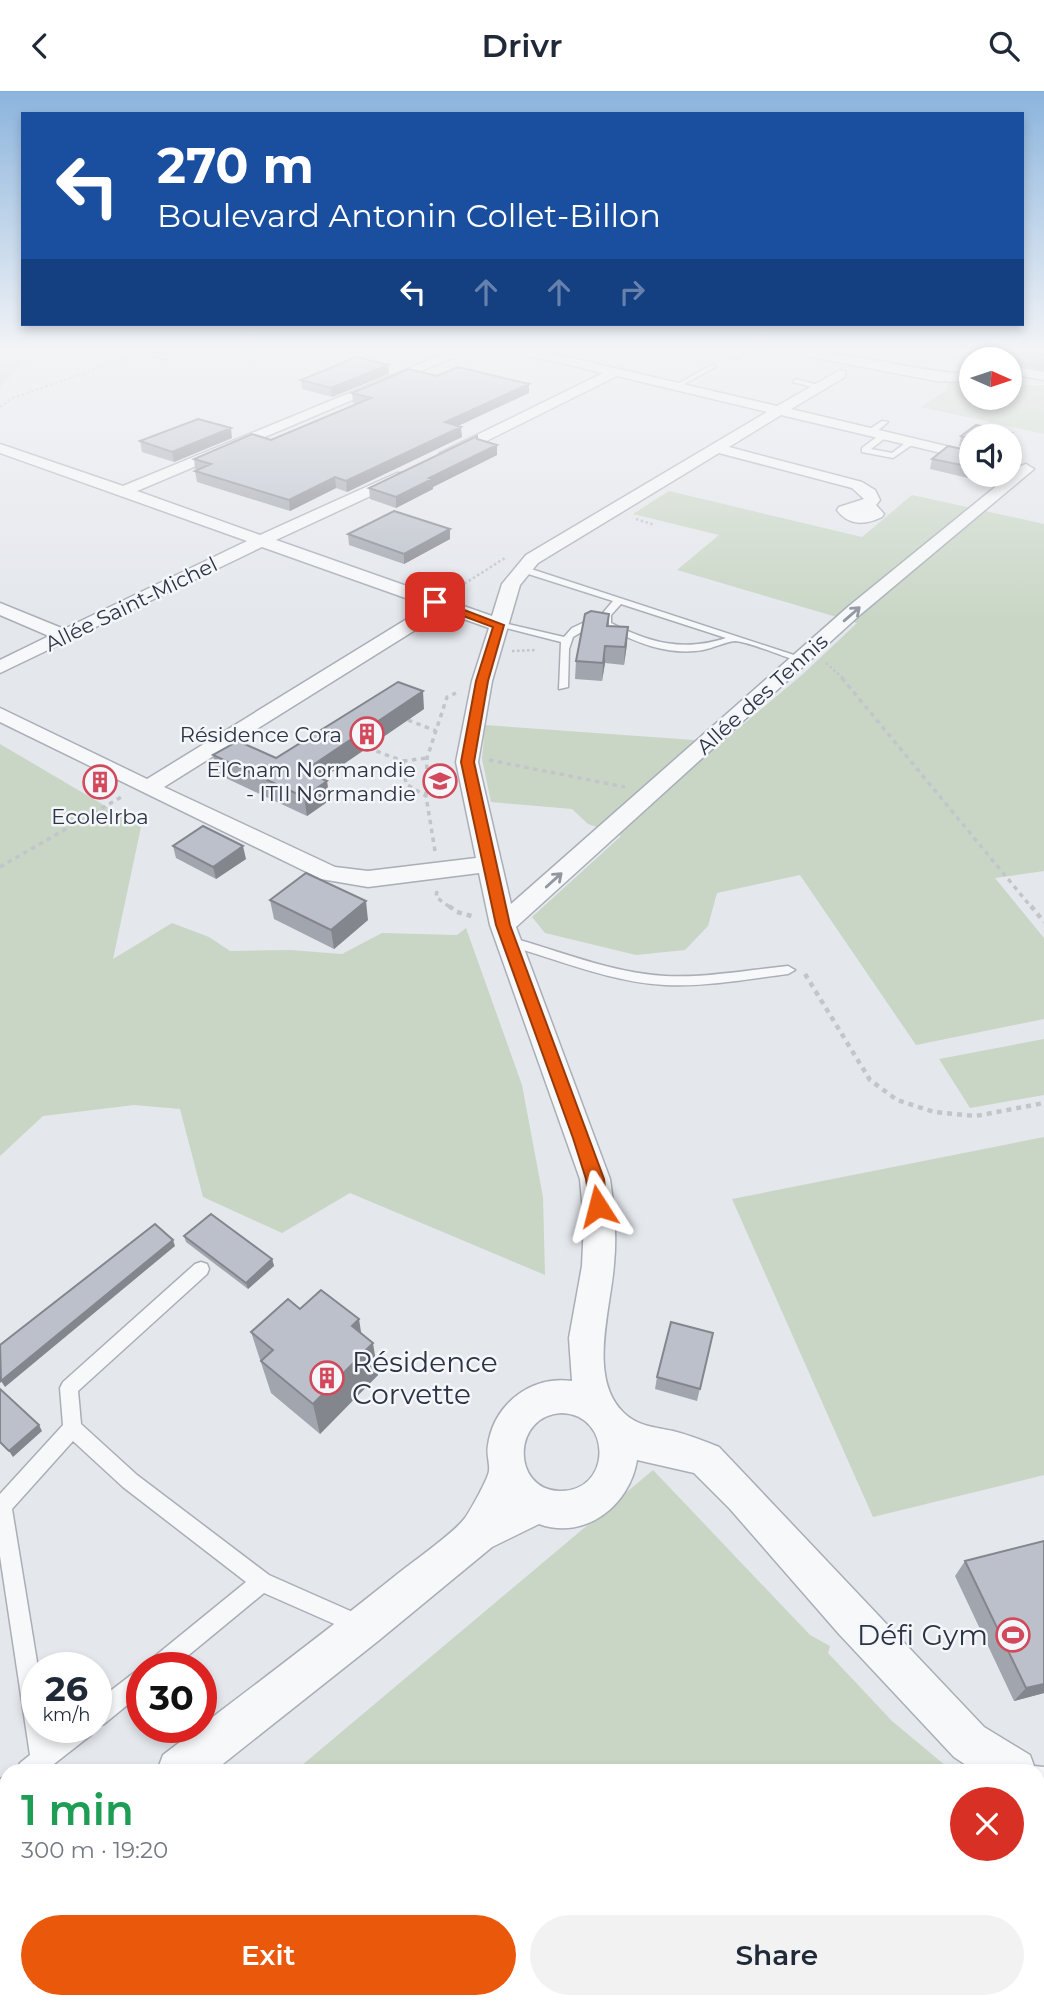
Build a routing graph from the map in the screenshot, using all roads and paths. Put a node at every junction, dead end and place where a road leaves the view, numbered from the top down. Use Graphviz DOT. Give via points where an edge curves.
graph roads {
  1 [pos="244,442"];
  2 [pos="473,442"];
  3 [pos="729,442"];
  4 [pos="871,442"];
  5 [pos="912,442"];
  6 [pos="0,448"];
  7 [pos="718,448"];
  8 [pos="959,453"];
  9 [pos="1027,469"];
  10 [pos="122,492"];
  11 [pos="866,506"];
  12 [pos="263,541"];
  13 [pos="522,569"];
  14 [pos="620,600"];
  15 [pos="442,605"];
  16 [pos="0,608"];
  17 [pos="606,615"];
  18 [pos="499,625"];
  19 [pos="65,636"];
  20 [pos="736,638"];
  21 [pos="564,640"];
  22 [pos="804,657"];
  23 [pos="0,667"];
  24 [pos="482,681"];
  25 [pos="563,687"];
  26 [pos="0,714"];
  27 [pos="408,720"];
  28 [pos="436,731"];
  29 [pos="427,758"];
  30 [pos="482,759"];
  31 [pos="403,761"];
  32 [pos="145,786"];
  33 [pos="653,792"];
  34 [pos="426,796"];
  35 [pos="490,864"];
  36 [pos="0,867"];
  37 [pos="1044,922"];
  38 [pos="506,933"];
  39 [pos="788,969"];
  40 [pos="1044,1103"];
  41 [pos="201,1269"];
  42 [pos="601,1418"];
  43 [pos="72,1428"];
  44 [pos="508,1473"];
  45 [pos="539,1504"];
  46 [pos="1,1506"];
  47 [pos="478,1533"];
  48 [pos="262,1582"];
  49 [pos="364,1627"];
  50 [pos="176,1652"];
  51 [pos="126,1692"];
  52 [pos="112,1703"];
  53 [pos="63,1743"];
  54 [pos="35,1764"];
  55 [pos="37,1764"];
  56 [pos="188,1764"];
  57 [pos="1004,1764"];
  1 -- 10 [label="street"];
  2 -- 12 [label="street, Allée Saint-Michel"];
  3 -- 7 [label="street"];
  4 -- 5 [label="lane" via="865,450 893,456"];
  5 -- 8 [label="street"];
  6 -- 10 [label="street"];
  7 -- 11 [label="street" via="857,485 869,493 872,500"];
  7 -- 13 [label="street"];
  22 -- 9 [label="street, Allée des Tennis, one-way"];
  10 -- 12 [label="street"];
  12 -- 15 [label="street"];
  12 -- 19 [label="street, Allée Saint-Michel"];
  13 -- 14 [label="lane"];
  13 -- 18 [label="street" via="511,584"];
  14 -- 17 [label="lane"];
  14 -- 20 [label="lane"];
  15 -- 18 [label="street"];
  15 -- 32 [label="street"];
  16 -- 19 [label="street"];
  17 -- 20 [label="lane" via="607,624 619,631 662,647 699,650"];
  17 -- 21 [label="lane" via="575,628"];
  18 -- 21 [label="lane"];
  18 -- 24 [label="street"];
  19 -- 23 [label="street, Allée Saint-Michel"];
  20 -- 22 [label="lane"];
  21 -- 25 [label="lane"];
  22 -- 33 [label="street, Allée des Tennis"];
  22 -- 37 [label="path" via="834,667"];
  24 -- 28 [label="path" via="447,697"];
  24 -- 35 [label="street" via="467,762"];
  26 -- 32 [label="street"];
  27 -- 28 [label="path"];
  28 -- 29 [label="path"];
  29 -- 31 [label="path"];
  29 -- 34 [label="path"];
  30 -- 33 [label="path"];
  32 -- 35 [label="street" via="330,874 368,879"];
  32 -- 36 [label="path"];
  38 -- 33 [label="street, Allée des Tennis, one-way"];
  35 -- 38 [label="street"];
  38 -- 39 [label="lane" via="589,965 652,980"];
  38 -- 42 [label="street" via="595,1179 600,1222 598,1266 586,1338"];
  39 -- 40 [label="path" via="807,975 870,1080 897,1100 934,1112 976,1117"];
  41 -- 43 [label="lane" via="69,1388"];
  42 -- 44 [label="street" via="542,1400 527,1407 507,1431 503,1445"];
  42 -- 45 [label="street" via="616,1474 600,1494 576,1507"];
  42 -- 57 [label="street" via="706,1459 969,1741"];
  43 -- 46 [label="lane"];
  43 -- 48 [label="lane" via="130,1481"];
  44 -- 45 [label="street" via="515,1485"];
  44 -- 47 [label="street"];
  45 -- 47 [label="street"];
  46 -- 54 [label="lane"];
  47 -- 49 [label="street"];
  48 -- 49 [label="lane"];
  48 -- 50 [label="lane"];
  49 -- 56 [label="street"];
  51 -- 52 [label="lane"];
  53 -- 55 [label="lane"];
}
